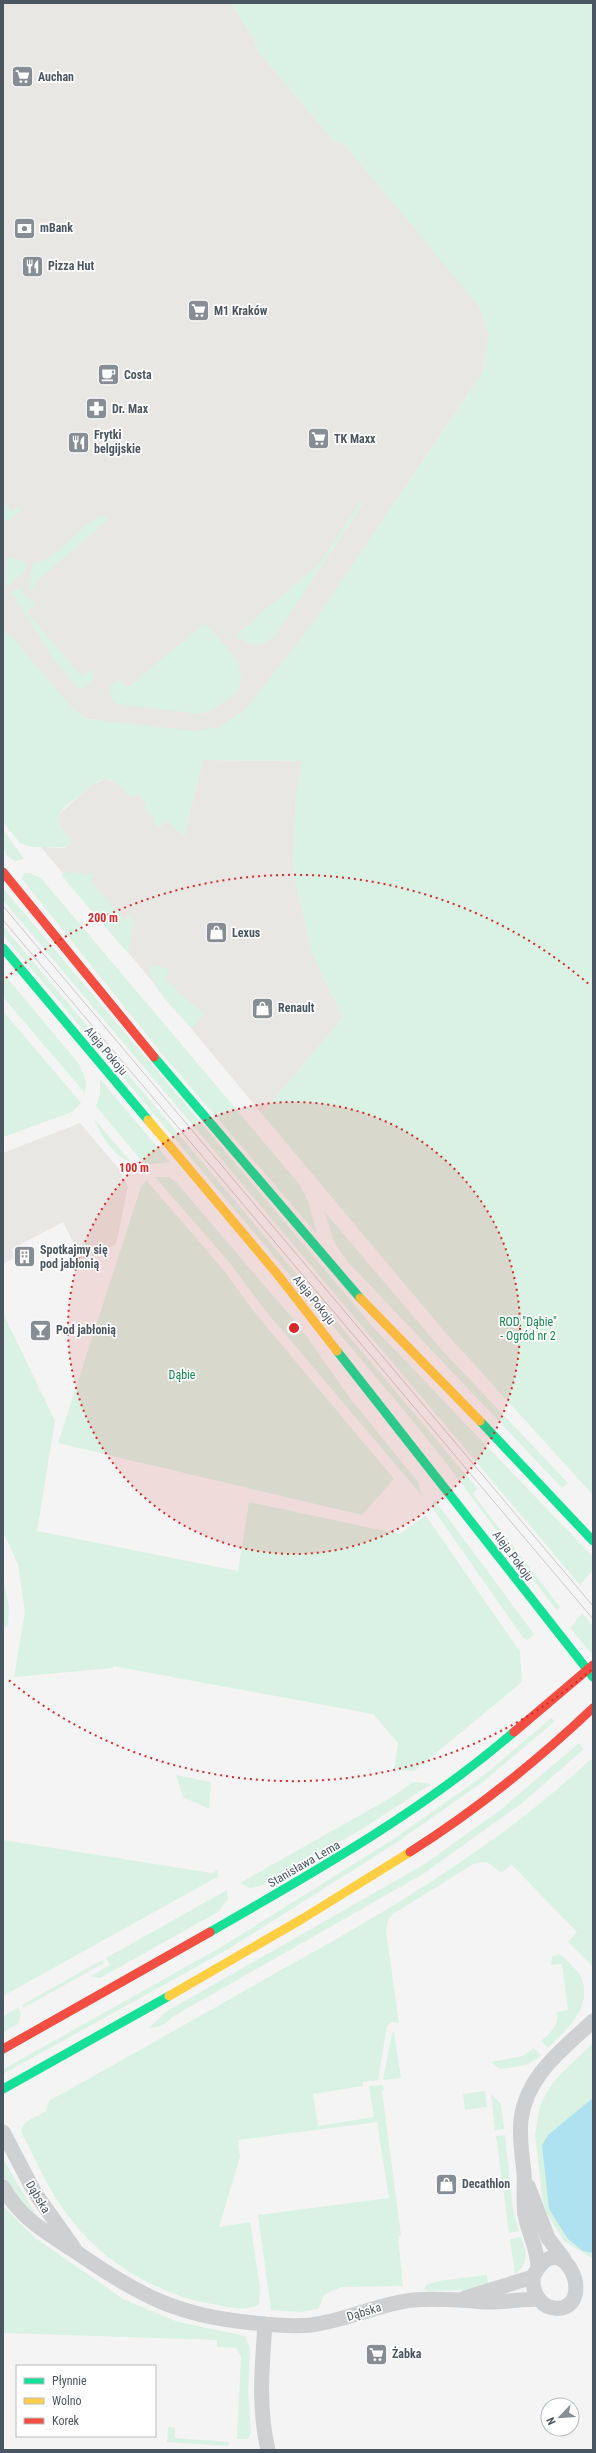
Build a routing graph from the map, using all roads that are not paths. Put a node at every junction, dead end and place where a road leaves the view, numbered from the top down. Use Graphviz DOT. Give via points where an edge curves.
graph roads {
  1 [pos="3,872"];
  2 [pos="3,948"];
  3 [pos="593,1541"];
  4 [pos="590,1667"];
  5 [pos="593,1677"];
  6 [pos="593,1708"];
  7 [pos="593,2021"];
  8 [pos="3,2049"];
  9 [pos="3,2089"];
  10 [pos="3,2132"];
  11 [pos="524,2174"];
  12 [pos="3,2187"];
  13 [pos="81,2256"];
  14 [pos="564,2259"];
  15 [pos="535,2272"];
  16 [pos="462,2299"];
  17 [pos="538,2299"];
  18 [pos="265,2324"];
  19 [pos="268,2450"];
  1 -- 3 [label="main road" via="165,1070 347,1285"];
  2 -- 4 [label="main road, Aleja Pokoju" via="278,1274"];
  4 -- 5 [label="main road, Aleja Pokoju"];
  4 -- 8 [label="main road, Stanisława Lema" via="489,1755 396,1822 306,1877"];
  6 -- 9 [label="main road" via="509,1782 410,1854 243,1954"];
  7 -- 11 [label="street" via="544,2069 527,2095 520,2126"];
  10 -- 13 [label="street, Dąbska" via="34,2193"];
  11 -- 14 [label="street" via="548,2238"];
  11 -- 15 [label="street" via="525,2216 536,2249"];
  12 -- 13 [label="street, Dąbska" via="29,2220 46,2235"];
  13 -- 18 [label="street, Dąbska" via="125,2285 174,2308 225,2320"];
  14 -- 15 [label="street" via="554,2258 545,2261"];
  14 -- 17 [label="street" via="579,2269 583,2280 578,2299 570,2306 551,2308"];
  15 -- 16 [label="street"];
  15 -- 17 [label="street" via="533,2287"];
  16 -- 17 [label="street" via="484,2302 519,2298"];
  16 -- 18 [label="street, Dąbska" via="397,2303 311,2325"];
  18 -- 19 [label="street" via="261,2391 263,2427"];
}
